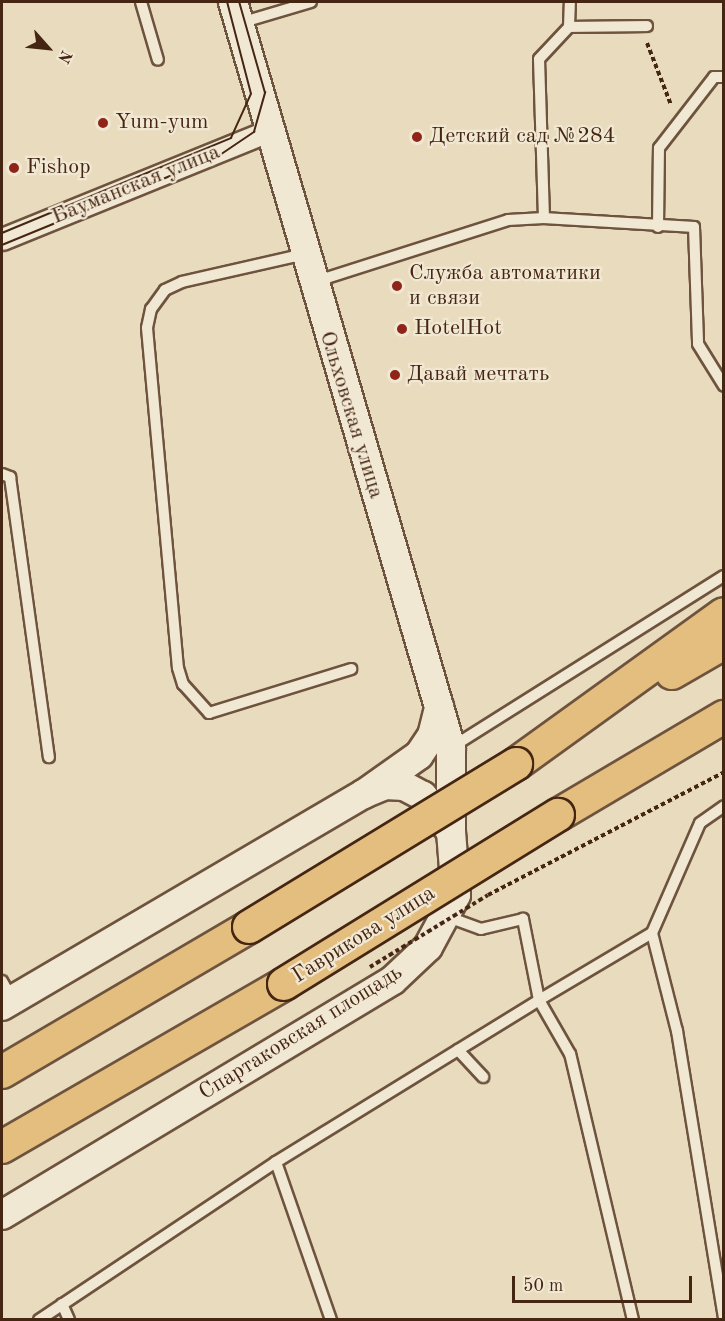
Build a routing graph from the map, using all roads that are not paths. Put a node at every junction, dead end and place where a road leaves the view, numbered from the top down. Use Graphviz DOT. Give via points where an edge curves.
graph roads {
  1 [pos="141,2"];
  2 [pos="311,2"];
  3 [pos="570,2"];
  4 [pos="236,12"];
  5 [pos="647,26"];
  6 [pos="569,27"];
  7 [pos="158,60"];
  8 [pos="723,77"];
  9 [pos="271,130"];
  10 [pos="544,218"];
  11 [pos="658,227"];
  12 [pos="2,239"];
  13 [pos="305,254"];
  14 [pos="312,282"];
  15 [pos="723,386"];
  16 [pos="2,474"];
  17 [pos="723,576"];
  18 [pos="723,614"];
  19 [pos="723,643"];
  20 [pos="351,669"];
  21 [pos="439,707"];
  22 [pos="723,717"];
  23 [pos="723,742"];
  24 [pos="451,748"];
  25 [pos="49,757"];
  26 [pos="516,764"];
  27 [pos="364,794"];
  28 [pos="723,806"];
  29 [pos="558,814"];
  30 [pos="450,832"];
  31 [pos="448,917"];
  32 [pos="652,933"];
  33 [pos="5,995"];
  34 [pos="539,1000"];
  35 [pos="458,1050"];
  36 [pos="2,1072"];
  37 [pos="483,1077"];
  38 [pos="2,1147"];
  39 [pos="276,1162"];
  40 [pos="2,1215"];
  41 [pos="62,1304"];
  42 [pos="723,1318"];
  43 [pos="39,1320"];
  44 [pos="69,1320"];
  45 [pos="331,1320"];
  46 [pos="633,1320"];
  1 -- 7 [label="lane"];
  2 -- 4 [label="lane"];
  3 -- 6 [label="lane"];
  4 -- 9 [label="street, Ольховская улица"];
  5 -- 6 [label="lane"];
  6 -- 10 [label="lane" via="539,59"];
  8 -- 11 [label="lane" via="714,77 659,148"];
  9 -- 12 [label="street, Бауманская улица"];
  9 -- 13 [label="street, Ольховская улица"];
  10 -- 11 [label="lane"];
  10 -- 14 [label="lane" via="508,220"];
  11 -- 15 [label="lane" via="694,227 698,344"];
  13 -- 14 [label="street, Ольховская улица"];
  13 -- 20 [label="lane" via="182,282 165,290 151,309 147,328 178,668 183,684 209,712"];
  14 -- 21 [label="street, Ольховская улица"];
  16 -- 25 [label="lane" via="10,477"];
  17 -- 24 [label="lane"];
  18 -- 26 [label="main road"];
  19 -- 26 [label="main road"];
  21 -- 24 [label="street, Ольховская улица"];
  21 -- 27 [label="street, Спартаковская площадь" via="432,736 418,755"];
  22 -- 29 [label="main road, Гаврикова улица"];
  23 -- 29 [label="main road"];
  24 -- 30 [label="street, Ольховская улица"];
  26 -- 36 [label="main road, bridge"];
  27 -- 30 [label="street, Спартаковская площадь" via="385,785 404,786 423,796"];
  27 -- 33 [label="street, Спартаковская площадь"];
  28 -- 32 [label="lane" via="700,823"];
  29 -- 38 [label="main road, Гаврикова улица, bridge" via="284,984"];
  30 -- 31 [label="street, Спартаковская площадь" via="458,873"];
  31 -- 34 [label="lane" via="481,929 523,919"];
  31 -- 40 [label="street, Спартаковская площадь" via="428,946 393,980"];
  32 -- 34 [label="lane"];
  32 -- 42 [label="lane" via="677,1031"];
  34 -- 35 [label="lane"];
  34 -- 46 [label="lane" via="570,1054"];
  35 -- 37 [label="lane"];
  35 -- 39 [label="lane"];
  39 -- 41 [label="lane"];
  39 -- 45 [label="lane"];
  41 -- 43 [label="lane"];
  41 -- 44 [label="lane"];
}
